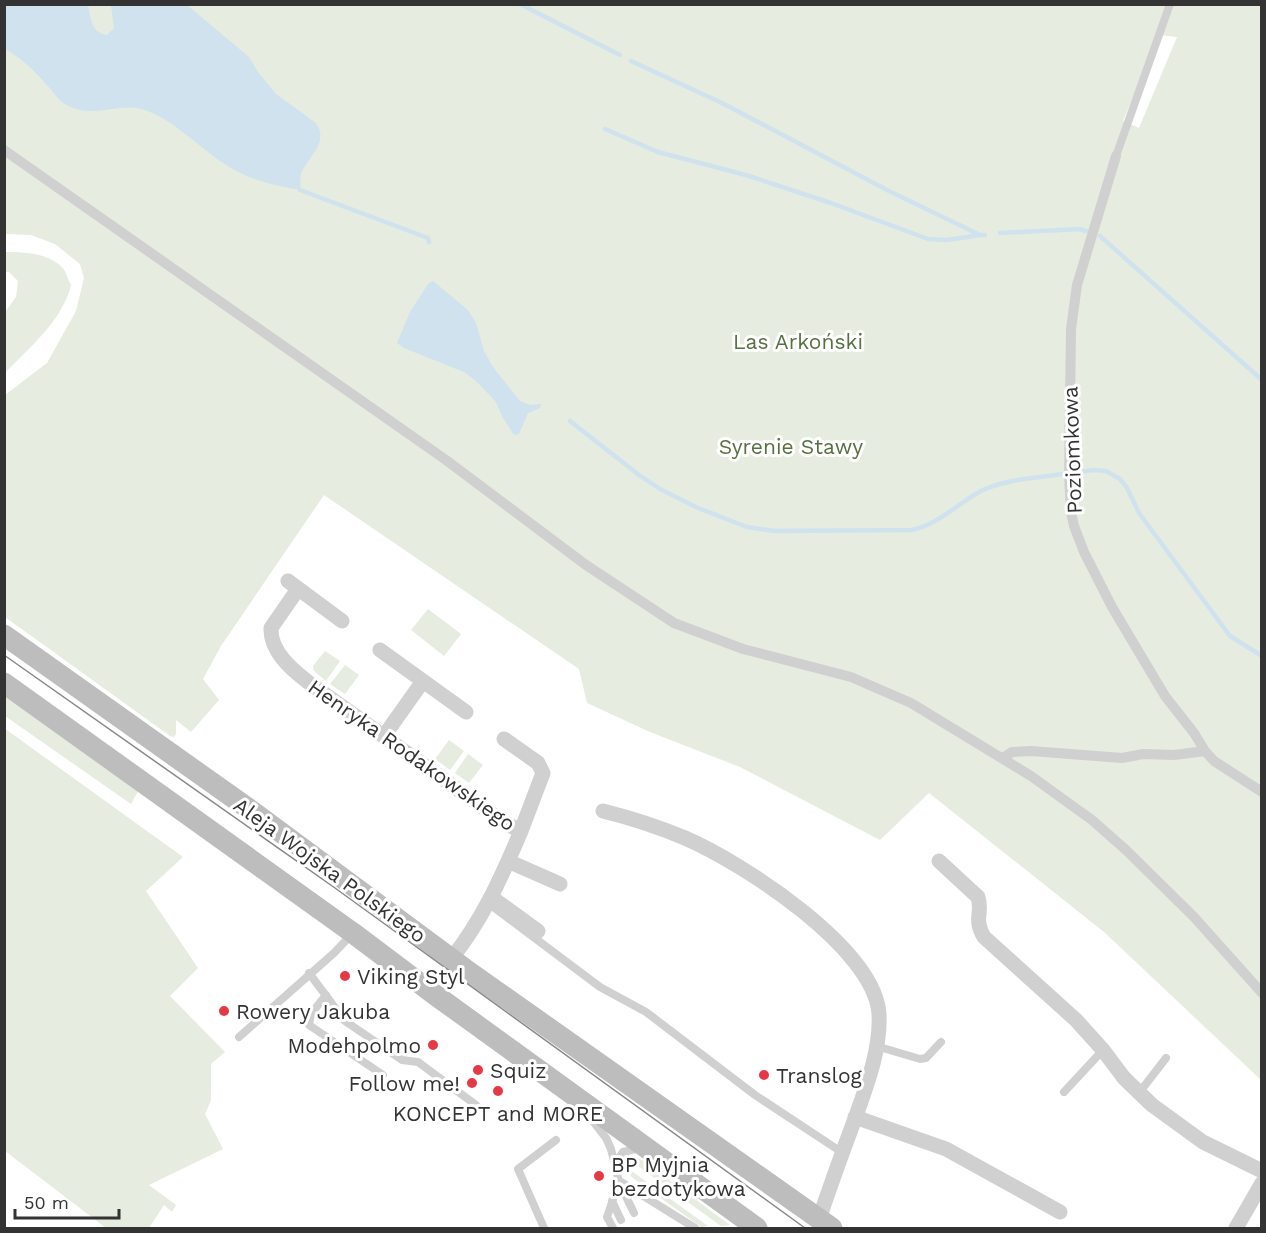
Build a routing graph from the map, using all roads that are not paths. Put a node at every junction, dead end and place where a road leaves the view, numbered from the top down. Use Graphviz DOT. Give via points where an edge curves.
graph roads {
  1 [pos="1170,4"];
  2 [pos="4,150"];
  3 [pos="1116,156"];
  4 [pos="342,621"];
  5 [pos="4,635"];
  6 [pos="380,650"];
  7 [pos="423,681"];
  8 [pos="4,683"];
  9 [pos="466,712"];
  10 [pos="384,736"];
  11 [pos="504,740"];
  12 [pos="1205,751"];
  13 [pos="1003,758"];
  14 [pos="1262,792"];
  15 [pos="603,811"];
  16 [pos="521,831"];
  17 [pos="508,861"];
  18 [pos="939,861"];
  19 [pos="560,884"];
  20 [pos="490,900"];
  21 [pos="538,931"];
  22 [pos="353,933"];
  23 [pos="451,959"];
  24 [pos="309,973"];
  25 [pos="1262,993"];
  26 [pos="326,995"];
  27 [pos="238,1037"];
  28 [pos="941,1042"];
  29 [pos="876,1046"];
  30 [pos="1103,1050"];
  31 [pos="1166,1058"];
  32 [pos="383,1075"];
  33 [pos="562,1086"];
  34 [pos="1064,1092"];
  35 [pos="1139,1093"];
  36 [pos="476,1105"];
  37 [pos="855,1117"];
  38 [pos="556,1140"];
  39 [pos="650,1151"];
  40 [pos="843,1153"];
  41 [pos="617,1167"];
  42 [pos="1262,1171"];
  43 [pos="619,1182"];
  44 [pos="1262,1183"];
  45 [pos="612,1201"];
  46 [pos="1060,1212"];
  47 [pos="634,1213"];
  48 [pos="621,1220"];
  49 [pos="686,1222"];
  50 [pos="826,1224"];
  51 [pos="676,1227"];
  52 [pos="544,1228"];
  53 [pos="613,1228"];
  54 [pos="695,1228"];
  55 [pos="757,1228"];
  56 [pos="1236,1228"];
  1 -- 3 [label="lane"];
  2 -- 13 [label="street" via="674,623 743,649 851,678 911,703"];
  3 -- 12 [label="street, Poziomkowa" via="1077,285 1071,329 1071,512 1084,552 1112,608 1150,673"];
  4 -- 10 [label="street, Henryka Rodakowskiego" via="293,585 271,628 275,647 297,674"];
  5 -- 23 [label="main road, Aleja Wojska Polskiego"];
  6 -- 7 [label="street"];
  7 -- 9 [label="street"];
  7 -- 10 [label="street"];
  8 -- 22 [label="main road, Aleja Wojska Polskiego"];
  10 -- 16 [label="street, Henryka Rodakowskiego"];
  11 -- 16 [label="street" via="538,763 543,773"];
  12 -- 13 [label="street" via="1122,758 1030,751 1012,752"];
  12 -- 14 [label="street, Poziomkowa"];
  13 -- 25 [label="street" via="1092,820 1126,850 1194,917"];
  15 -- 29 [label="street" via="696,843 810,916 854,962 872,989 879,1015"];
  16 -- 17 [label="street, Henryka Rodakowskiego"];
  17 -- 19 [label="street"];
  17 -- 20 [label="street, Henryka Rodakowskiego"];
  18 -- 30 [label="street" via="978,897 977,921 984,937 1076,1020"];
  20 -- 21 [label="street"];
  20 -- 23 [label="street, Henryka Rodakowskiego"];
  20 -- 40 [label="lane" via="600,987 646,1012 755,1095"];
  22 -- 24 [label="lane"];
  22 -- 33 [label="main road, Aleja Wojska Polskiego"];
  23 -- 50 [label="main road, Aleja Wojska Polskiego"];
  24 -- 26 [label="lane"];
  24 -- 27 [label="lane"];
  26 -- 32 [label="lane" via="310,1014 309,1025"];
  26 -- 36 [label="lane" via="345,1021 402,1060 418,1062"];
  28 -- 29 [label="lane" via="920,1059"];
  29 -- 37 [label="street"];
  30 -- 34 [label="lane"];
  30 -- 35 [label="street"];
  31 -- 35 [label="lane"];
  33 -- 39 [label="main road, Aleja Wojska Polskiego"];
  33 -- 41 [label="lane" via="606,1138"];
  35 -- 42 [label="street" via="1203,1142"];
  37 -- 40 [label="street"];
  37 -- 46 [label="street" via="946,1149"];
  38 -- 52 [label="lane" via="518,1169"];
  39 -- 41 [label="lane" via="626,1150"];
  39 -- 55 [label="main road, Aleja Wojska Polskiego"];
  40 -- 50 [label="street"];
  41 -- 43 [label="lane"];
  43 -- 45 [label="lane"];
  43 -- 47 [label="lane"];
  43 -- 49 [label="lane" via="648,1203"];
  44 -- 56 [label="street"];
  45 -- 48 [label="lane"];
  45 -- 53 [label="lane" via="607,1216"];
  49 -- 51 [label="lane"];
  49 -- 54 [label="lane"];
}
